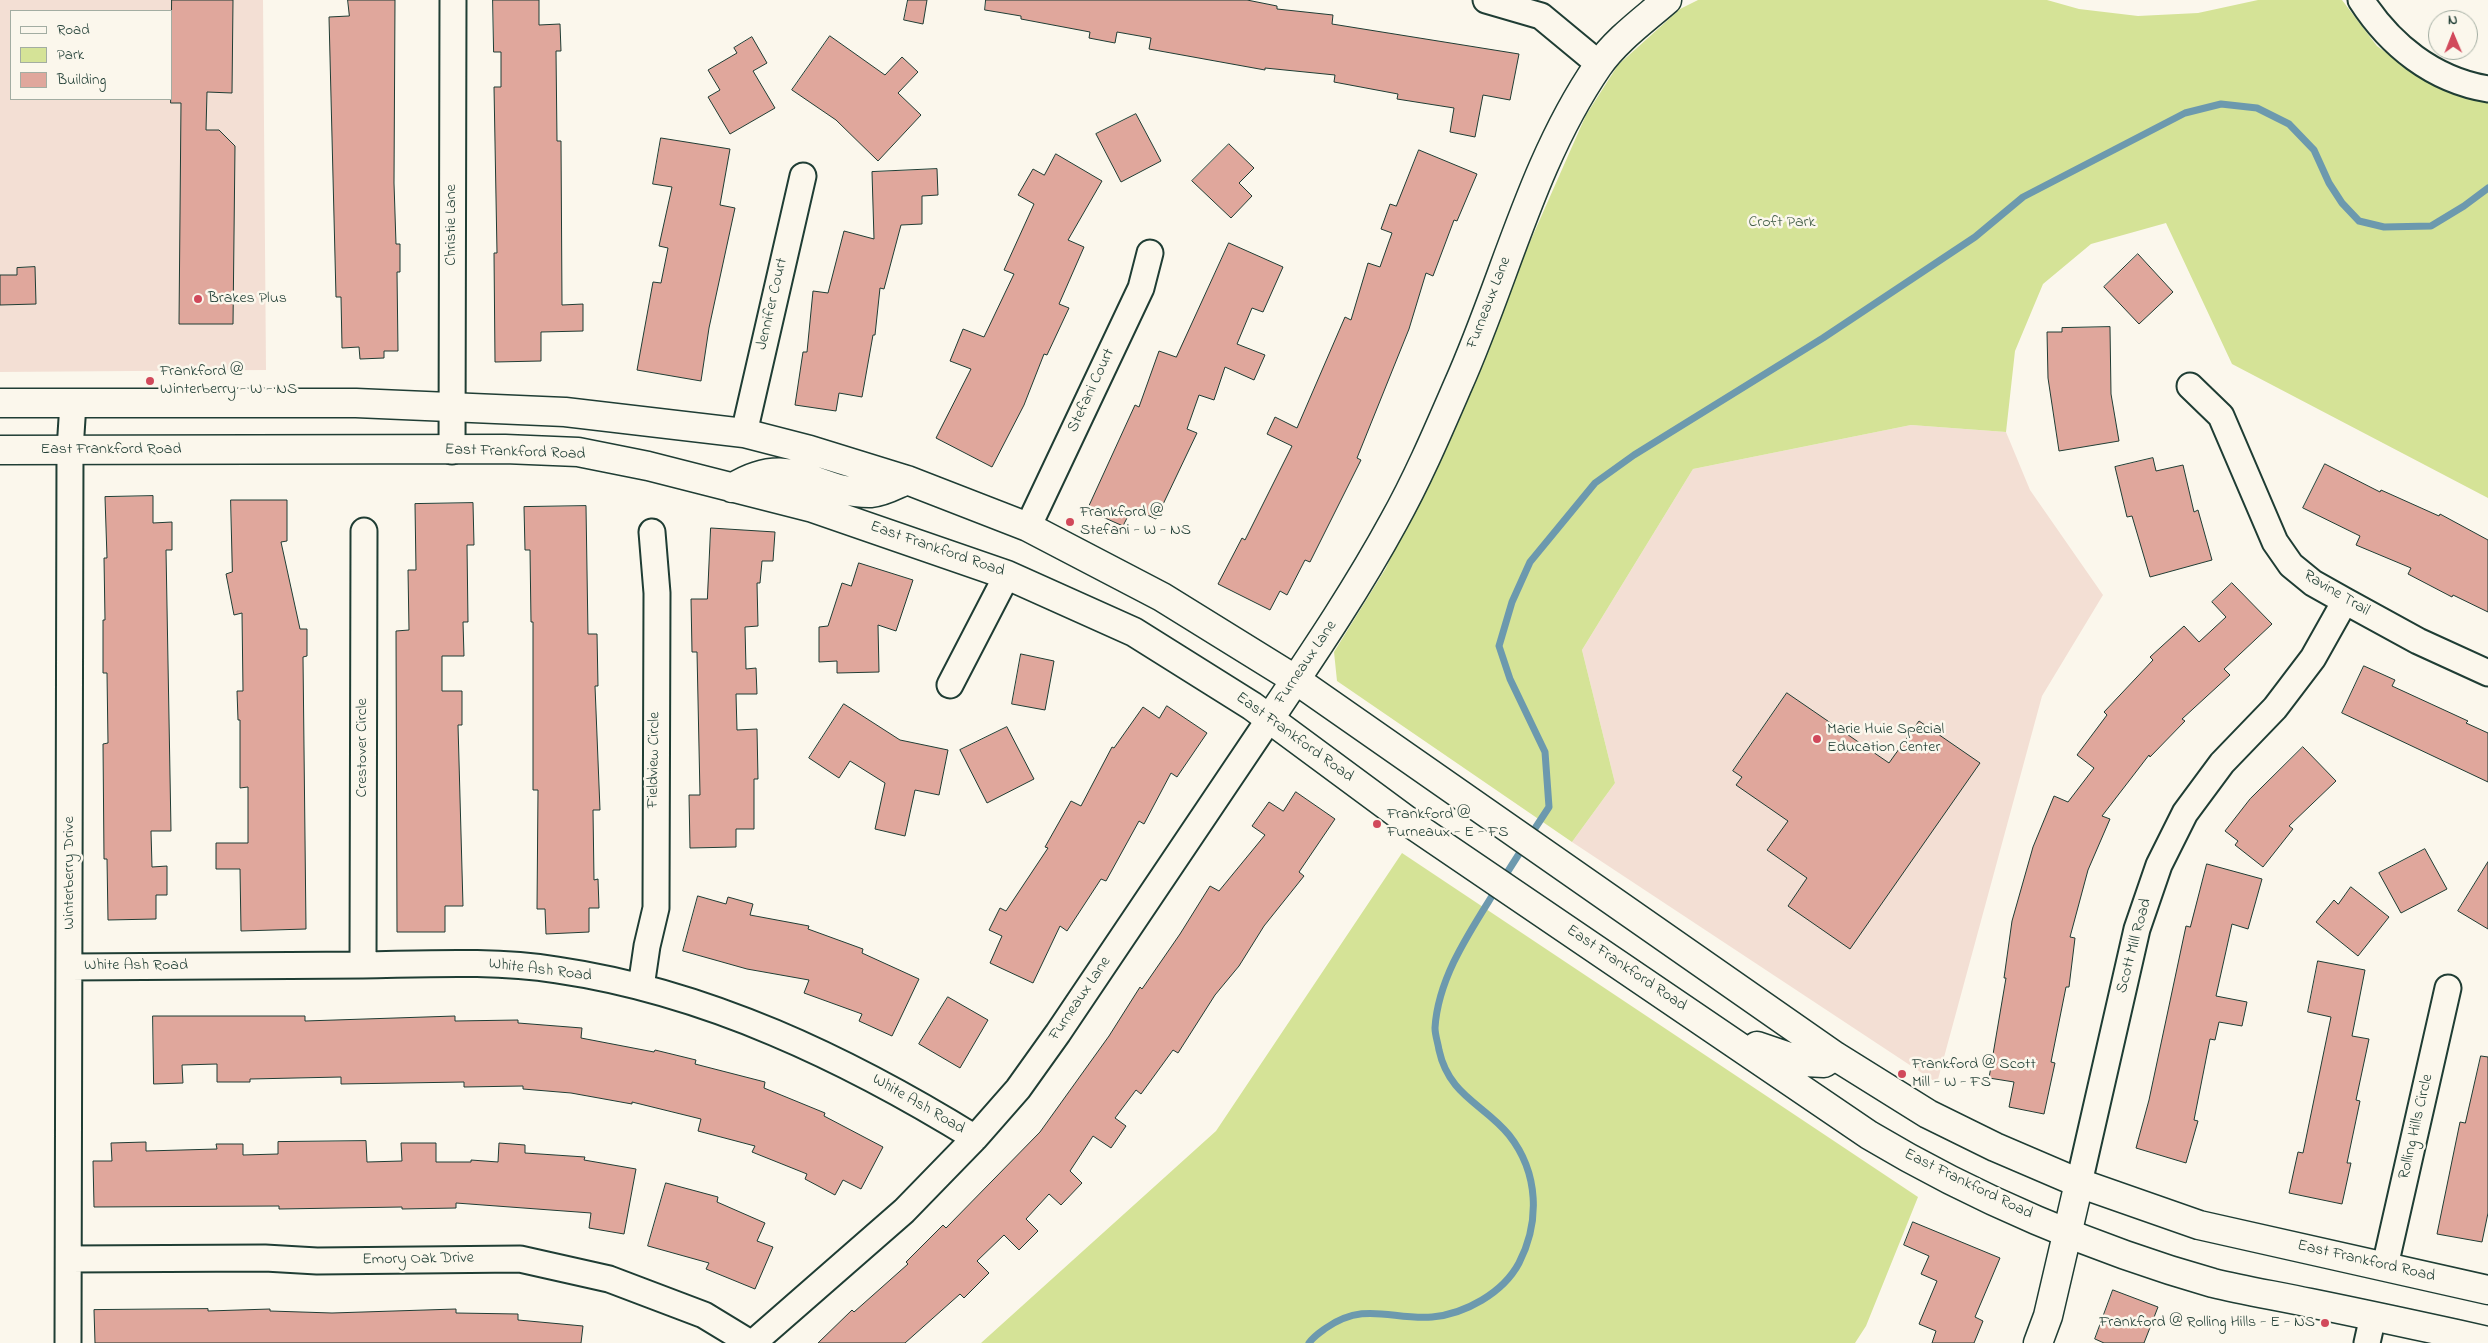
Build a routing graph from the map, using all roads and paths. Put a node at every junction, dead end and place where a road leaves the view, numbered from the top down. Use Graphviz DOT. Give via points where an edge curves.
graph roads {
  1 [pos="453,0"];
  2 [pos="1486,0"];
  3 [pos="1667,0"];
  4 [pos="2361,0"];
  5 [pos="1599,64"];
  6 [pos="2488,89"];
  7 [pos="803,176"];
  8 [pos="1150,253"];
  9 [pos="2190,386"];
  10 [pos="0,402"];
  11 [pos="72,402"];
  12 [pos="451,406"];
  13 [pos="744,434"];
  14 [pos="0,450"];
  15 [pos="70,450"];
  16 [pos="452,451"];
  17 [pos="907,480"];
  18 [pos="732,488"];
  19 [pos="1028,527"];
  20 [pos="364,531"];
  21 [pos="652,532"];
  22 [pos="1008,575"];
  23 [pos="2345,601"];
  24 [pos="2488,673"];
  25 [pos="1296,680"];
  26 [pos="950,685"];
  27 [pos="1270,718"];
  28 [pos="363,965"];
  29 [pos="70,966"];
  30 [pos="641,986"];
  31 [pos="2448,988"];
  32 [pos="1718,1031"];
  33 [pos="1835,1056"];
  34 [pos="975,1138"];
  35 [pos="2079,1183"];
  36 [pos="2066,1231"];
  37 [pos="69,1259"];
  38 [pos="2385,1266"];
  39 [pos="2488,1290"];
  40 [pos="2373,1316"];
  41 [pos="2488,1341"];
  42 [pos="68,1343"];
  43 [pos="751,1343"];
  44 [pos="2038,1343"];
  45 [pos="2367,1343"];
  1 -- 12 [label="street, Christie Lane"];
  2 -- 5 [label="street" via="1541,16"];
  3 -- 5 [label="main road, Furneaux Lane" via="1628,33"];
  4 -- 6 [label="street" via="2390,38 2410,56 2440,73"];
  5 -- 25 [label="main road, Furneaux Lane" via="1543,166 1458,384 1395,520"];
  7 -- 13 [label="street, Jennifer Court"];
  8 -- 19 [label="street, Stefani Court" via="1141,288"];
  9 -- 23 [label="street, Ravine Trail" via="2221,416 2274,542 2291,565 2313,583"];
  10 -- 11 [label="main road, East Frankford Road"];
  11 -- 12 [label="main road, East Frankford Road"];
  11 -- 15 [label="street, Winterberry Drive"];
  12 -- 13 [label="main road, East Frankford Road" via="565,412"];
  12 -- 16 [label="street, Christie Lane"];
  13 -- 17 [label="main road, East Frankford Road" via="810,450"];
  14 -- 15 [label="main road, East Frankford Road"];
  15 -- 16 [label="main road, East Frankford Road"];
  15 -- 29 [label="street, Winterberry Drive"];
  16 -- 18 [label="main road, East Frankford Road" via="578,452"];
  17 -- 18 [label="main road" via="881,492 870,493 795,473 773,472 751,476"];
  17 -- 19 [label="main road, East Frankford Road"];
  18 -- 22 [label="main road, East Frankford Road" via="819,510"];
  19 -- 25 [label="main road, East Frankford Road" via="1162,597"];
  20 -- 28 [label="street, Crestover Circle"];
  21 -- 30 [label="street, Fieldview Circle" via="656,593 656,908"];
  22 -- 26 [label="street"];
  22 -- 27 [label="main road, East Frankford Road" via="1134,632"];
  23 -- 24 [label="street, Ravine Trail" via="2418,641"];
  23 -- 35 [label="street, Scott Mill Road" via="2313,658 2275,708 2222,763 2185,813 2159,865 2137,929"];
  25 -- 27 [label="main road, Furneaux Lane"];
  25 -- 33 [label="main road, East Frankford Road"];
  27 -- 32 [label="main road, East Frankford Road" via="1436,840"];
  27 -- 34 [label="street, Furneaux Lane" via="1058,1033 1018,1089"];
  28 -- 29 [label="street, White Ash Road"];
  28 -- 30 [label="street, White Ash Road" via="474,963 547,969"];
  29 -- 37 [label="street, Winterberry Drive"];
  30 -- 34 [label="street, White Ash Road" via="749,1022 842,1062"];
  31 -- 38 [label="street, Rolling Hills Circle"];
  32 -- 33 [label="main road" via="1804,1062 1824,1063"];
  32 -- 36 [label="main road, East Frankford Road" via="1903,1155 1972,1190"];
  33 -- 35 [label="main road, East Frankford Road" via="1928,1114"];
  34 -- 43 [label="street, Furneaux Lane" via="904,1211"];
  35 -- 36 [label="main road, Scott Mill Road"];
  35 -- 38 [label="main road, East Frankford Road" via="2199,1225"];
  36 -- 40 [label="main road, East Frankford Road" via="2215,1283"];
  36 -- 44 [label="main road, Scott Mill Road" via="2048,1316"];
  37 -- 42 [label="street, Winterberry Drive"];
  37 -- 43 [label="street, Emory Oak Drive" via="520,1259 608,1279 704,1315"];
  38 -- 39 [label="main road, East Frankford Road"];
  40 -- 41 [label="main road, East Frankford Road"];
  40 -- 45 [label="street"];
}
